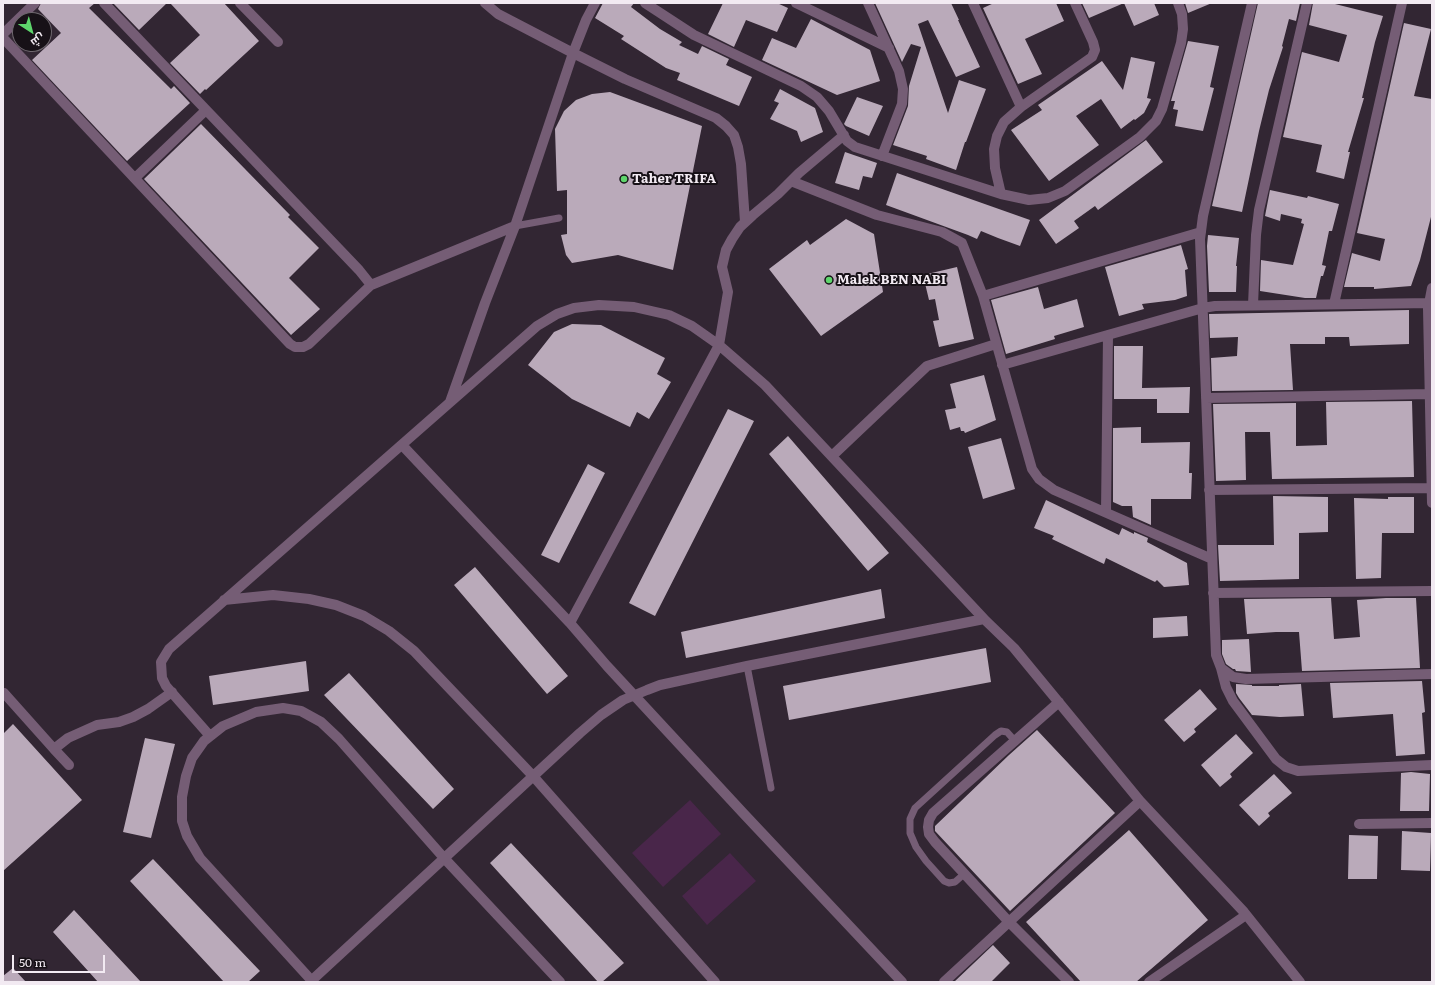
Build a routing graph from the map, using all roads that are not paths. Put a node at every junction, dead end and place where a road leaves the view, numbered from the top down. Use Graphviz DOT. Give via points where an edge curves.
graph roads {
  1 [pos="35,3"];
  2 [pos="104,3"];
  3 [pos="240,3"];
  4 [pos="485,3"];
  5 [pos="595,3"];
  6 [pos="645,3"];
  7 [pos="796,3"];
  8 [pos="868,3"];
  9 [pos="973,3"];
  10 [pos="1075,3"];
  11 [pos="1178,3"];
  12 [pos="1252,3"];
  13 [pos="1307,3"];
  14 [pos="1402,3"];
  15 [pos="3,34"];
  16 [pos="3,38"];
  17 [pos="278,42"];
  18 [pos="889,48"];
  19 [pos="573,53"];
  20 [pos="1021,107"];
  21 [pos="206,110"];
  22 [pos="844,136"];
  23 [pos="882,156"];
  24 [pos="135,178"];
  25 [pos="791,181"];
  26 [pos="1001,194"];
  27 [pos="559,218"];
  28 [pos="745,222"];
  29 [pos="515,226"];
  30 [pos="1201,232"];
  31 [pos="371,285"];
  32 [pos="1432,288"];
  33 [pos="983,296"];
  34 [pos="1430,303"];
  35 [pos="1334,304"];
  36 [pos="1253,305"];
  37 [pos="1203,308"];
  38 [pos="1108,335"];
  39 [pos="996,344"];
  40 [pos="719,345"];
  41 [pos="1002,365"];
  42 [pos="1430,394"];
  43 [pos="1206,398"];
  44 [pos="450,403"];
  45 [pos="402,445"];
  46 [pos="832,456"];
  47 [pos="1432,488"];
  48 [pos="1209,490"];
  49 [pos="1432,503"];
  50 [pos="1106,512"];
  51 [pos="1212,559"];
  52 [pos="1432,591"];
  53 [pos="1213,593"];
  54 [pos="224,600"];
  55 [pos="984,619"];
  56 [pos="570,623"];
  57 [pos="747,666"];
  58 [pos="1221,668"];
  59 [pos="1432,674"];
  60 [pos="172,692"];
  61 [pos="3,693"];
  62 [pos="634,695"];
  63 [pos="1059,702"];
  64 [pos="210,736"];
  65 [pos="1015,741"];
  66 [pos="54,749"];
  67 [pos="69,765"];
  68 [pos="1432,765"];
  69 [pos="533,776"];
  70 [pos="770,788"];
  71 [pos="1140,801"];
  72 [pos="1432,823"];
  73 [pos="1359,824"];
  74 [pos="444,858"];
  75 [pos="964,874"];
  76 [pos="1246,915"];
  77 [pos="1009,922"];
  78 [pos="312,982"];
  79 [pos="560,982"];
  80 [pos="715,982"];
  81 [pos="902,982"];
  82 [pos="944,982"];
  83 [pos="1069,982"];
  84 [pos="1149,982"];
  85 [pos="1300,982"];
  1 -- 15 [label="street"];
  2 -- 21 [label="street"];
  3 -- 17 [label="street"];
  4 -- 19 [label="street" via="498,14"];
  5 -- 19 [label="street"];
  6 -- 22 [label="street" via="694,35 801,86 818,97"];
  7 -- 18 [label="street"];
  8 -- 18 [label="street"];
  9 -- 20 [label="street"];
  10 -- 20 [label="street" via="1094,42 1095,50 1092,57"];
  11 -- 26 [label="street" via="1182,14 1181,44 1162,110 1156,121 1140,137 1065,191 1048,198 1029,200"];
  12 -- 30 [label="street"];
  13 -- 36 [label="street" via="1259,210"];
  14 -- 35 [label="street"];
  16 -- 24 [label="street"];
  18 -- 23 [label="street" via="899,71 903,89 902,104"];
  19 -- 28 [label="street" via="625,79 716,118 726,126 734,135 738,147"];
  19 -- 29 [label="street"];
  20 -- 26 [label="street" via="1004,122 994,149"];
  21 -- 24 [label="street"];
  21 -- 31 [label="street"];
  22 -- 23 [label="street" via="855,147"];
  22 -- 25 [label="street"];
  23 -- 26 [label="street"];
  24 -- 31 [label="street" via="295,347 309,344"];
  25 -- 28 [label="street"];
  25 -- 33 [label="street" via="877,215 942,232 962,243"];
  27 -- 29 [label="lane"];
  28 -- 40 [label="street" via="726,250 722,267 728,292"];
  29 -- 31 [label="street"];
  29 -- 44 [label="street"];
  30 -- 33 [label="street"];
  30 -- 37 [label="street"];
  32 -- 34 [label="street"];
  33 -- 39 [label="street"];
  34 -- 35 [label="street"];
  34 -- 42 [label="street"];
  35 -- 36 [label="street"];
  36 -- 37 [label="street"];
  37 -- 38 [label="street"];
  37 -- 43 [label="street"];
  38 -- 41 [label="street"];
  38 -- 50 [label="street"];
  39 -- 41 [label="street"];
  39 -- 46 [label="street" via="927,366"];
  40 -- 44 [label="street" via="692,326 669,315 634,307 599,305 574,308 557,314 537,326"];
  40 -- 46 [label="street" via="765,385"];
  40 -- 56 [label="street"];
  41 -- 50 [label="street" via="1032,469 1039,479 1054,490"];
  42 -- 43 [label="street"];
  42 -- 47 [label="street"];
  43 -- 48 [label="street"];
  44 -- 45 [label="street"];
  45 -- 54 [label="street"];
  45 -- 56 [label="street"];
  46 -- 55 [label="street"];
  47 -- 48 [label="street"];
  47 -- 49 [label="street"];
  48 -- 51 [label="street"];
  50 -- 51 [label="street"];
  51 -- 53 [label="street"];
  52 -- 53 [label="street"];
  53 -- 58 [label="street" via="1216,655"];
  54 -- 60 [label="street" via="164,656 160,671 166,686"];
  54 -- 69 [label="street" via="273,595 309,599 336,605 364,616 414,651"];
  55 -- 57 [label="street"];
  55 -- 63 [label="street" via="1014,648"];
  56 -- 62 [label="street"];
  57 -- 62 [label="street" via="660,686"];
  57 -- 70 [label="lane"];
  58 -- 59 [label="street" via="1233,677 1246,679"];
  58 -- 68 [label="street" via="1233,701 1276,759 1286,767 1298,771"];
  60 -- 64 [label="street"];
  60 -- 66 [label="street" via="133,717 97,725 68,738"];
  61 -- 66 [label="street"];
  62 -- 69 [label="street" via="601,715"];
  62 -- 81 [label="street"];
  63 -- 65 [label="street"];
  63 -- 71 [label="street"];
  64 -- 74 [label="street" via="223,726 256,712 283,708 301,711 321,722 339,739"];
  64 -- 78 [label="street" via="192,758 186,776 182,797 182,820 187,836 200,858"];
  65 -- 75 [label="street" via="933,813 929,820 929,834"];
  65 -- 75 [label="lane" via="1007,732 1001,731 995,735 915,808 910,819 910,833 916,847 944,881 955,882"];
  66 -- 67 [label="street"];
  69 -- 74 [label="street"];
  69 -- 80 [label="street"];
  71 -- 76 [label="street"];
  71 -- 77 [label="street"];
  72 -- 73 [label="street"];
  74 -- 78 [label="street"];
  74 -- 79 [label="street"];
  75 -- 77 [label="street"];
  76 -- 84 [label="street"];
  76 -- 85 [label="street"];
  77 -- 82 [label="street"];
  77 -- 83 [label="street"];
}
